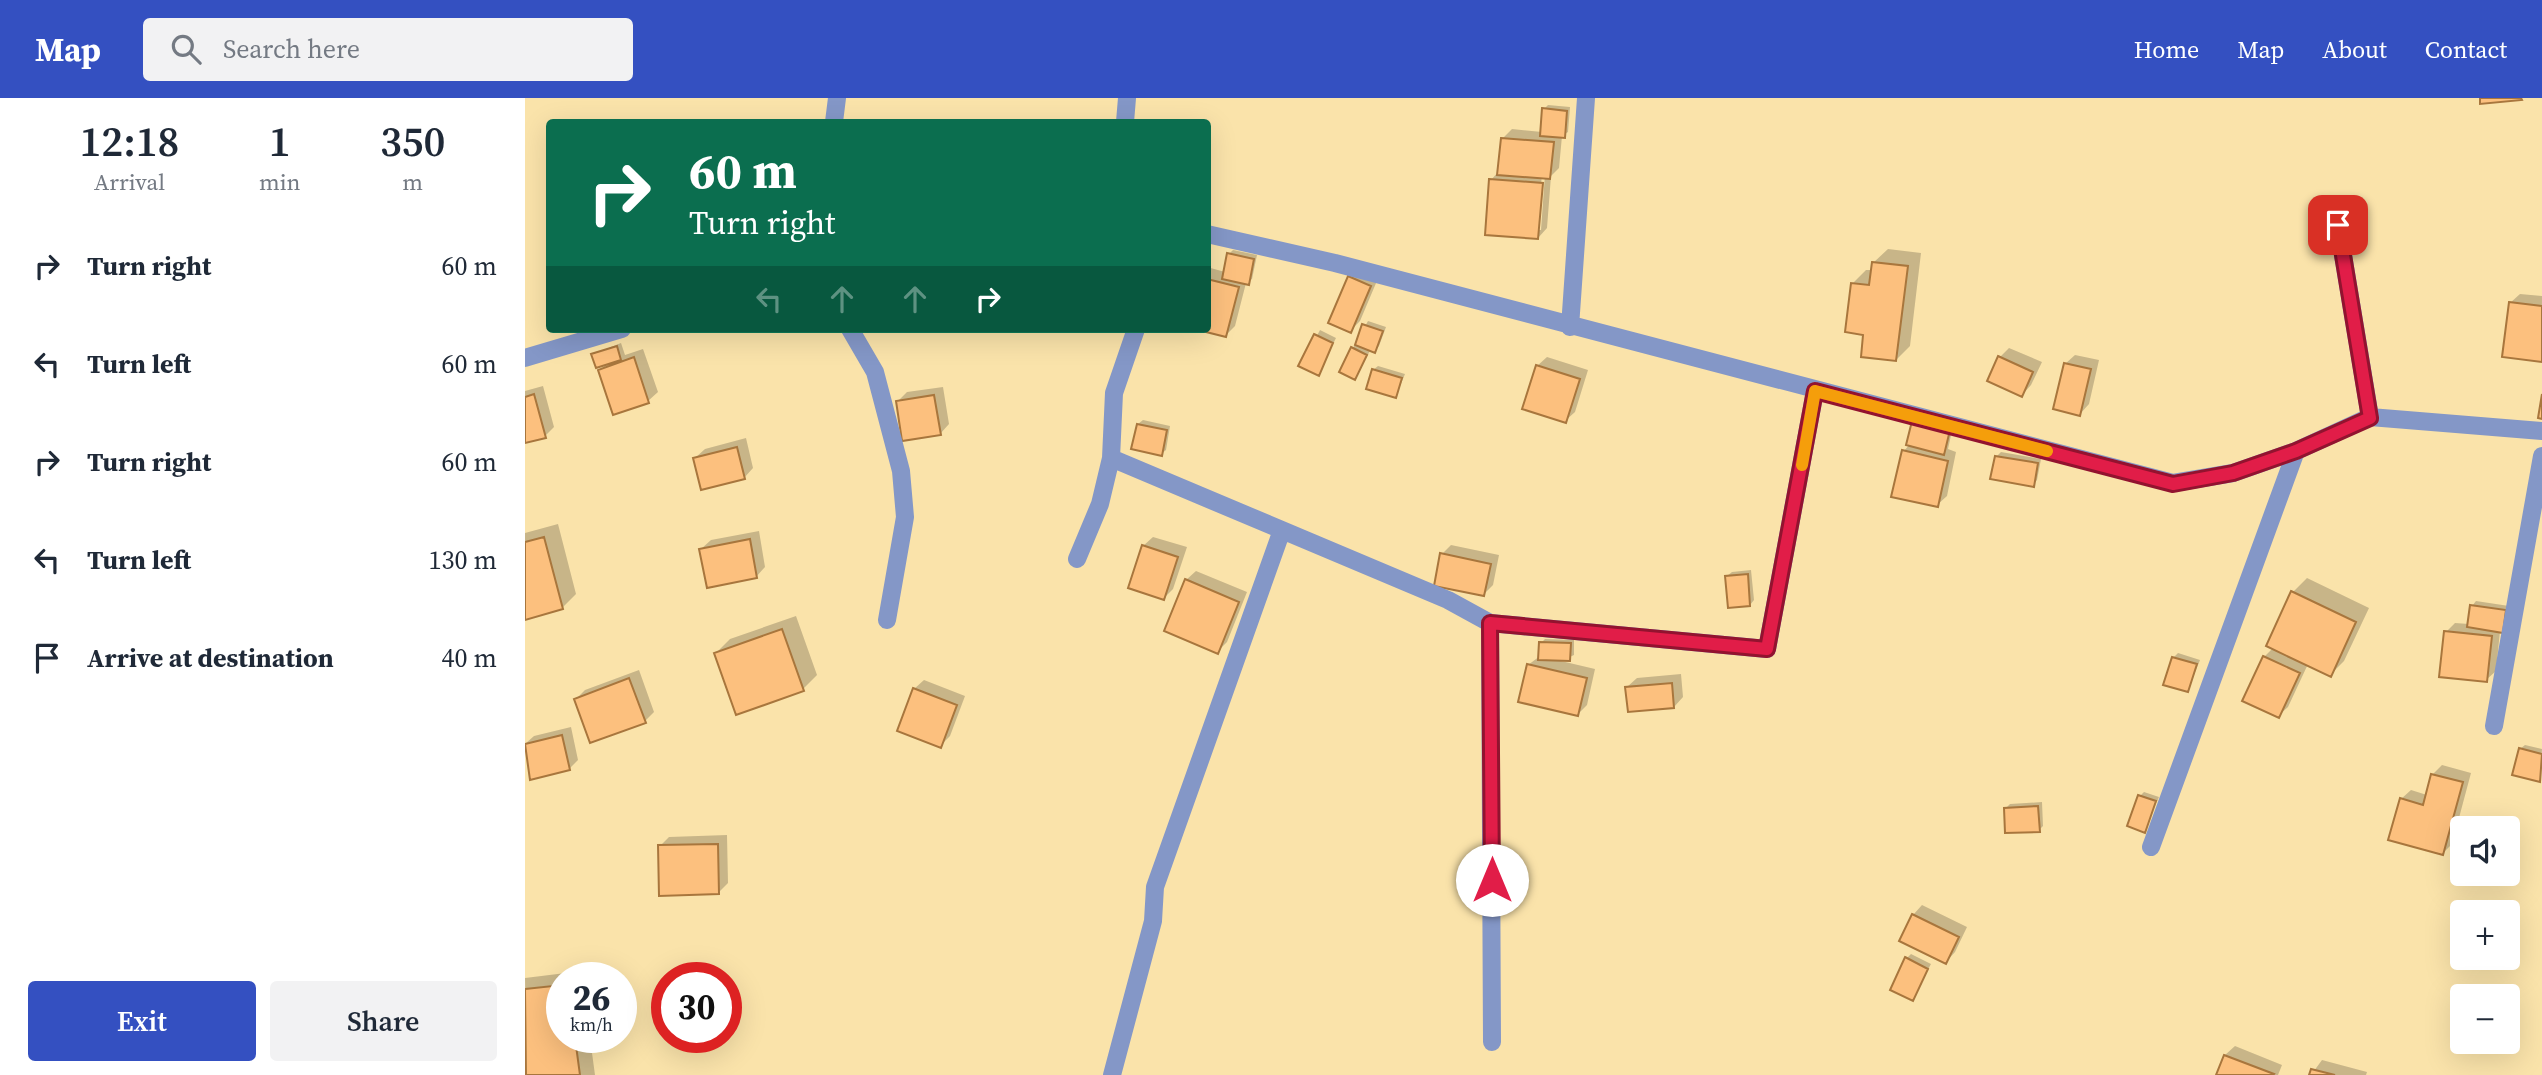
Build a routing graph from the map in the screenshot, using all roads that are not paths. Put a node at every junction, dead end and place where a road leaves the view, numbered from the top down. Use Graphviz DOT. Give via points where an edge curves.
graph roads {
  1 [pos="837,98"];
  2 [pos="1127,98"];
  3 [pos="1585,98"];
  4 [pos="834,119"];
  5 [pos="1125,119"];
  6 [pos="2338,225"];
  7 [pos="1211,235"];
  8 [pos="1570,327"];
  9 [pos="609,333"];
  10 [pos="851,333"];
  11 [pos="1135,333"];
  12 [pos="525,358"];
  13 [pos="1815,391"];
  14 [pos="2370,418"];
  15 [pos="2542,431"];
  16 [pos="2296,451"];
  17 [pos="2542,456"];
  18 [pos="1111,458"];
  19 [pos="1282,530"];
  20 [pos="1077,559"];
  21 [pos="887,620"];
  22 [pos="1490,623"];
  23 [pos="2494,726"];
  24 [pos="2151,847"];
  25 [pos="1492,1042"];
  26 [pos="1112,1075"];
  1 -- 4 [label="street"];
  2 -- 5 [label="street"];
  3 -- 8 [label="street"];
  6 -- 14 [label="street"];
  7 -- 8 [label="street" via="1335,263"];
  8 -- 13 [label="street"];
  9 -- 12 [label="street"];
  10 -- 21 [label="street" via="875,372 901,471 905,517"];
  11 -- 18 [label="street" via="1114,393"];
  13 -- 16 [label="street" via="2173,484 2233,473"];
  13 -- 22 [label="street" via="1767,649"];
  14 -- 15 [label="street"];
  14 -- 16 [label="street"];
  16 -- 24 [label="street"];
  17 -- 23 [label="street"];
  18 -- 19 [label="street"];
  18 -- 20 [label="street" via="1100,504"];
  19 -- 22 [label="street" via="1448,600"];
  19 -- 26 [label="street" via="1155,887 1153,921"];
  22 -- 25 [label="street"];
}
